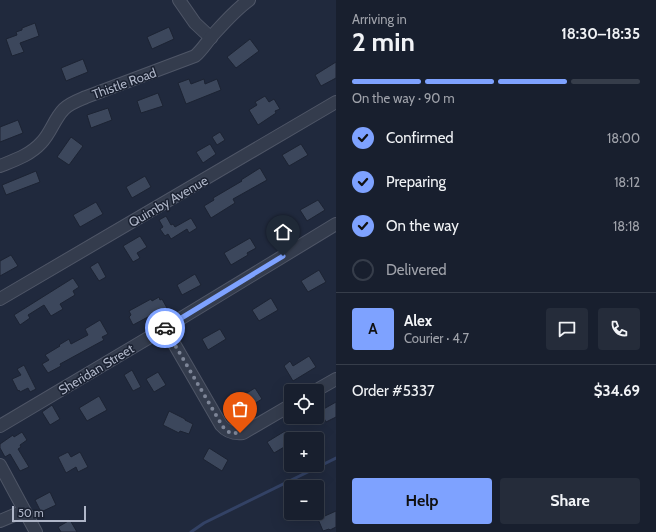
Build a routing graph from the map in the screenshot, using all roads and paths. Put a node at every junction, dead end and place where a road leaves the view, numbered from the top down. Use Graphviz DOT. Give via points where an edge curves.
graph roads {
  1 [pos="179,0"];
  2 [pos="248,0"];
  3 [pos="211,38"];
  4 [pos="336,102"];
  5 [pos="0,166"];
  6 [pos="336,224"];
  7 [pos="0,299"];
  8 [pos="165,328"];
  9 [pos="336,379"];
  10 [pos="324,386"];
  11 [pos="284,409"];
  12 [pos="0,426"];
  13 [pos="0,465"];
  14 [pos="24,511"];
  15 [pos="0,521"];
  16 [pos="36,532"];
  1 -- 3 [label="street" via="195,23"];
  2 -- 3 [label="street, Thistle Road"];
  3 -- 5 [label="street, Thistle Road" via="195,56 86,97 69,106 36,147"];
  4 -- 7 [label="street, Quimby Avenue"];
  6 -- 8 [label="street, Sheridan Street"];
  8 -- 11 [label="street" via="221,425 228,431 243,433"];
  8 -- 12 [label="street, Sheridan Street"];
  9 -- 10 [label="street"];
  13 -- 14 [label="street"];
  14 -- 15 [label="street"];
  14 -- 16 [label="street"];
}
